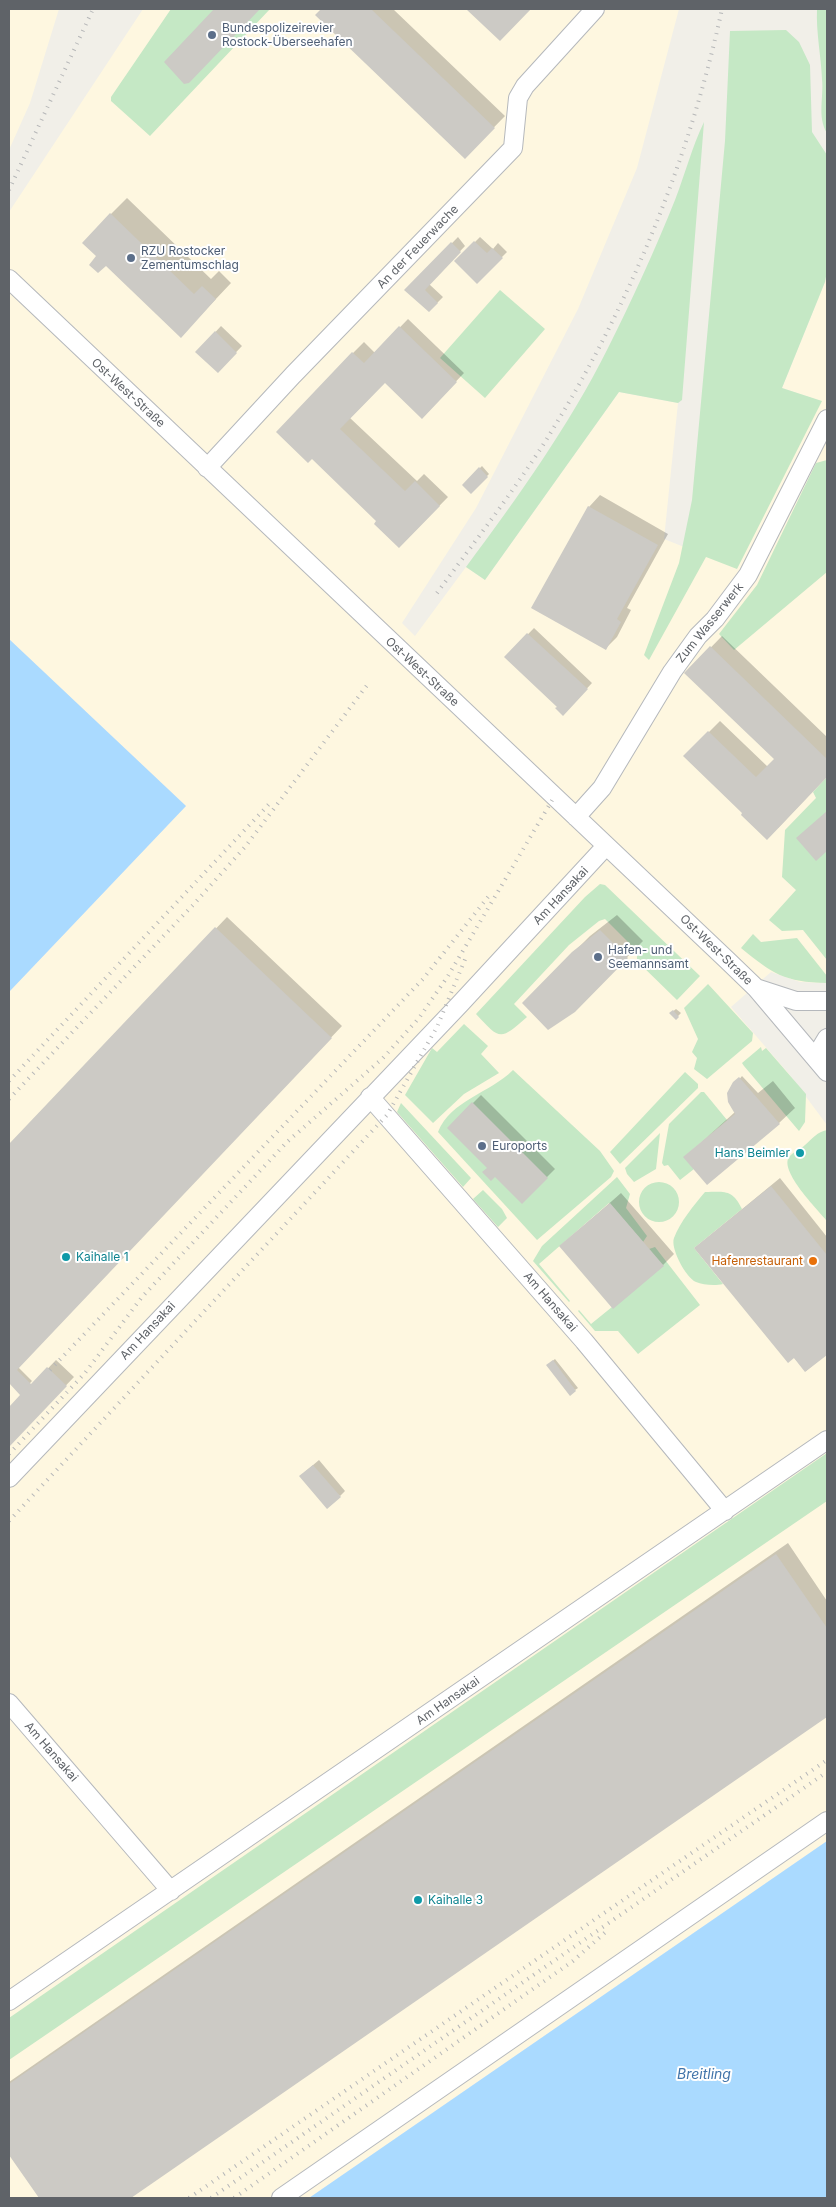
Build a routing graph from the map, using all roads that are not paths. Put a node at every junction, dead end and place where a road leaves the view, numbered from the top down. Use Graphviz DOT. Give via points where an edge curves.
graph roads {
  1 [pos="596,9"];
  2 [pos="9,279"];
  3 [pos="827,419"];
  4 [pos="207,468"];
  5 [pos="576,817"];
  6 [pos="606,846"];
  7 [pos="756,988"];
  8 [pos="827,1001"];
  9 [pos="827,1038"];
  10 [pos="826,1068"];
  11 [pos="370,1097"];
  12 [pos="827,1440"];
  13 [pos="9,1478"];
  14 [pos="725,1511"];
  15 [pos="9,1703"];
  16 [pos="827,1821"];
  17 [pos="171,1891"];
  18 [pos="9,2001"];
  19 [pos="281,2198"];
  1 -- 4 [label="street, An der Feuerwache" via="525,86 518,98 513,148"];
  2 -- 4 [label="street, Ost-West-Straße"];
  3 -- 5 [label="street, Zum Wasserwerk" via="748,575 672,672 602,788"];
  4 -- 5 [label="street, Ost-West-Straße"];
  5 -- 6 [label="street, Ost-West-Straße"];
  6 -- 7 [label="street, Ost-West-Straße"];
  6 -- 11 [label="street, Am Hansakai"];
  7 -- 8 [label="street" via="796,1001"];
  7 -- 10 [label="street, Ost-West-Straße"];
  9 -- 10 [label="street" via="821,1048"];
  11 -- 13 [label="street, Am Hansakai"];
  11 -- 14 [label="street, Am Hansakai" via="584,1341"];
  12 -- 14 [label="street, Am Hansakai"];
  14 -- 17 [label="street, Am Hansakai"];
  15 -- 17 [label="street, Am Hansakai"];
  16 -- 19 [label="street"];
  17 -- 18 [label="street, Am Hansakai"];
}
